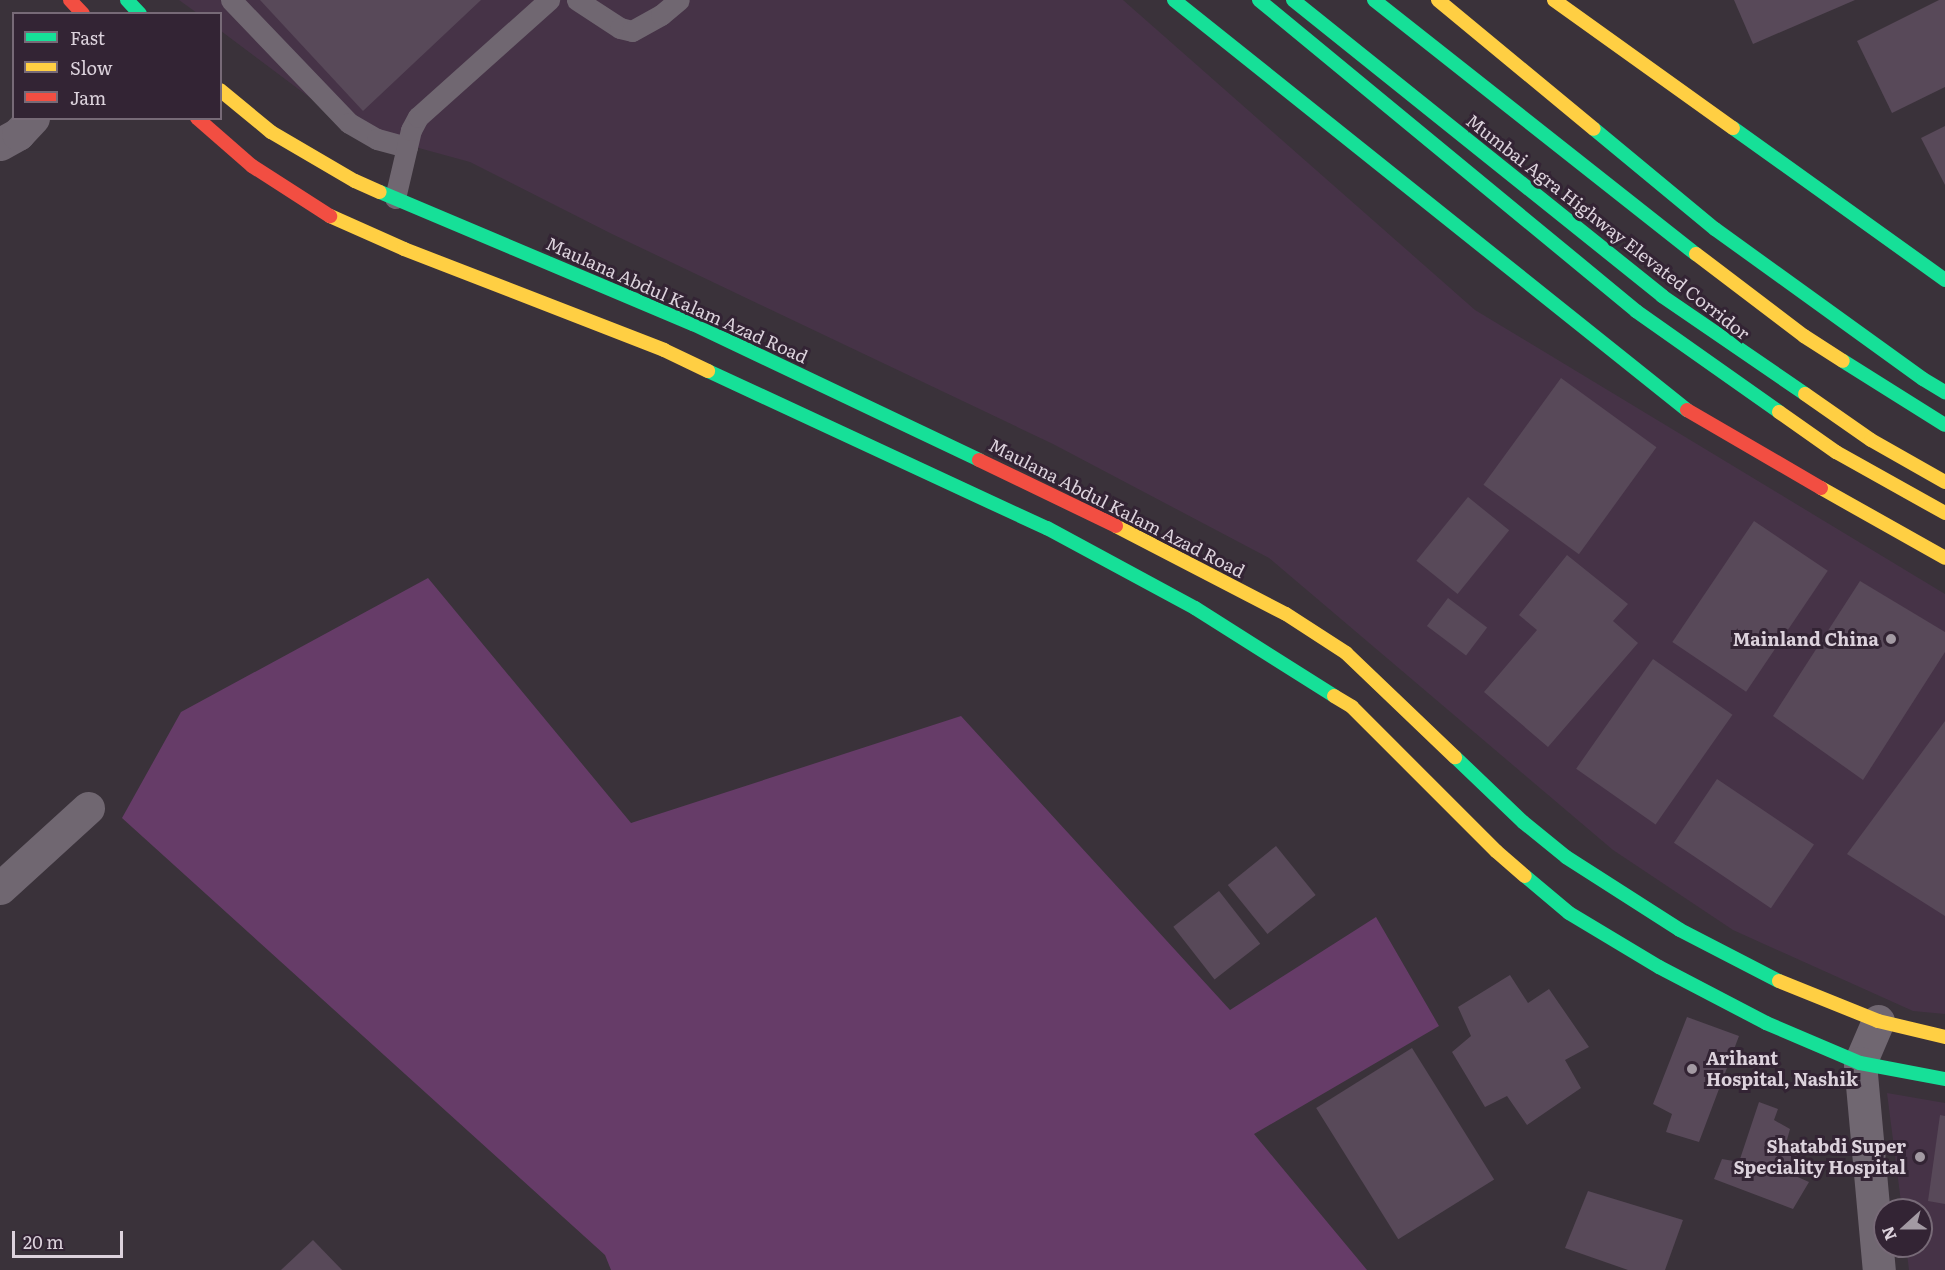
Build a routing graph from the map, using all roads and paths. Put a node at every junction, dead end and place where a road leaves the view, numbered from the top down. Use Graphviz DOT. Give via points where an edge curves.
graph roads {
  1 [pos="70,0"];
  2 [pos="231,0"];
  3 [pos="549,0"];
  4 [pos="679,0"];
  5 [pos="1174,0"];
  6 [pos="1259,0"];
  7 [pos="1293,0"];
  8 [pos="1374,0"];
  9 [pos="1438,0"];
  10 [pos="1554,0"];
  11 [pos="590,4"];
  12 [pos="81,12"];
  13 [pos="222,92"];
  14 [pos="31,120"];
  15 [pos="199,120"];
  16 [pos="0,144"];
  17 [pos="407,147"];
  18 [pos="395,198"];
  19 [pos="1945,280"];
  20 [pos="628,296"];
  21 [pos="613,330"];
  22 [pos="1945,392"];
  23 [pos="1945,425"];
  24 [pos="1945,482"];
  25 [pos="1945,513"];
  26 [pos="1945,558"];
  27 [pos="1213,576"];
  28 [pos="1195,608"];
  29 [pos="88,808"];
  30 [pos="0,888"];
  31 [pos="1878,1021"];
  32 [pos="1945,1037"];
  33 [pos="1860,1063"];
  34 [pos="1945,1079"];
  35 [pos="1879,1270"];
  1 -- 12 [label="main road"];
  2 -- 17 [label="lane" via="349,123 377,139"];
  3 -- 17 [label="lane" via="428,107 411,130"];
  4 -- 11 [label="lane" via="632,31 620,28"];
  5 -- 26 [label="main road" via="1698,418"];
  6 -- 25 [label="main road" via="1636,311 1836,452"];
  7 -- 24 [label="main road, Mumbai Agra Highway Elevated Corridor" via="1662,296 1870,440"];
  8 -- 23 [label="main road, Mumbai Agra Highway Elevated Corridor" via="1786,323"];
  9 -- 22 [label="main road" via="1714,229"];
  10 -- 19 [label="main road"];
  13 -- 18 [label="main road, Maulana Abdul Kalam Azad Road" via="271,132 355,182"];
  14 -- 16 [label="street" via="18,134"];
  15 -- 21 [label="main road" via="252,166 328,215 404,249"];
  17 -- 18 [label="lane"];
  18 -- 20 [label="main road, Maulana Abdul Kalam Azad Road"];
  20 -- 21 [label="main road"];
  20 -- 27 [label="main road, Maulana Abdul Kalam Azad Road" via="989,463"];
  21 -- 28 [label="main road" via="1047,528"];
  27 -- 28 [label="main road"];
  27 -- 31 [label="main road, Maulana Abdul Kalam Azad Road" via="1286,614 1346,653 1523,822 1566,857 1680,930 1762,974"];
  28 -- 33 [label="main road" via="1352,707 1496,851 1569,913 1659,967 1766,1023"];
  29 -- 30 [label="street"];
  31 -- 32 [label="main road, Maulana Abdul Kalam Azad Road"];
  31 -- 33 [label="street"];
  33 -- 34 [label="main road"];
  33 -- 35 [label="street"];
}
